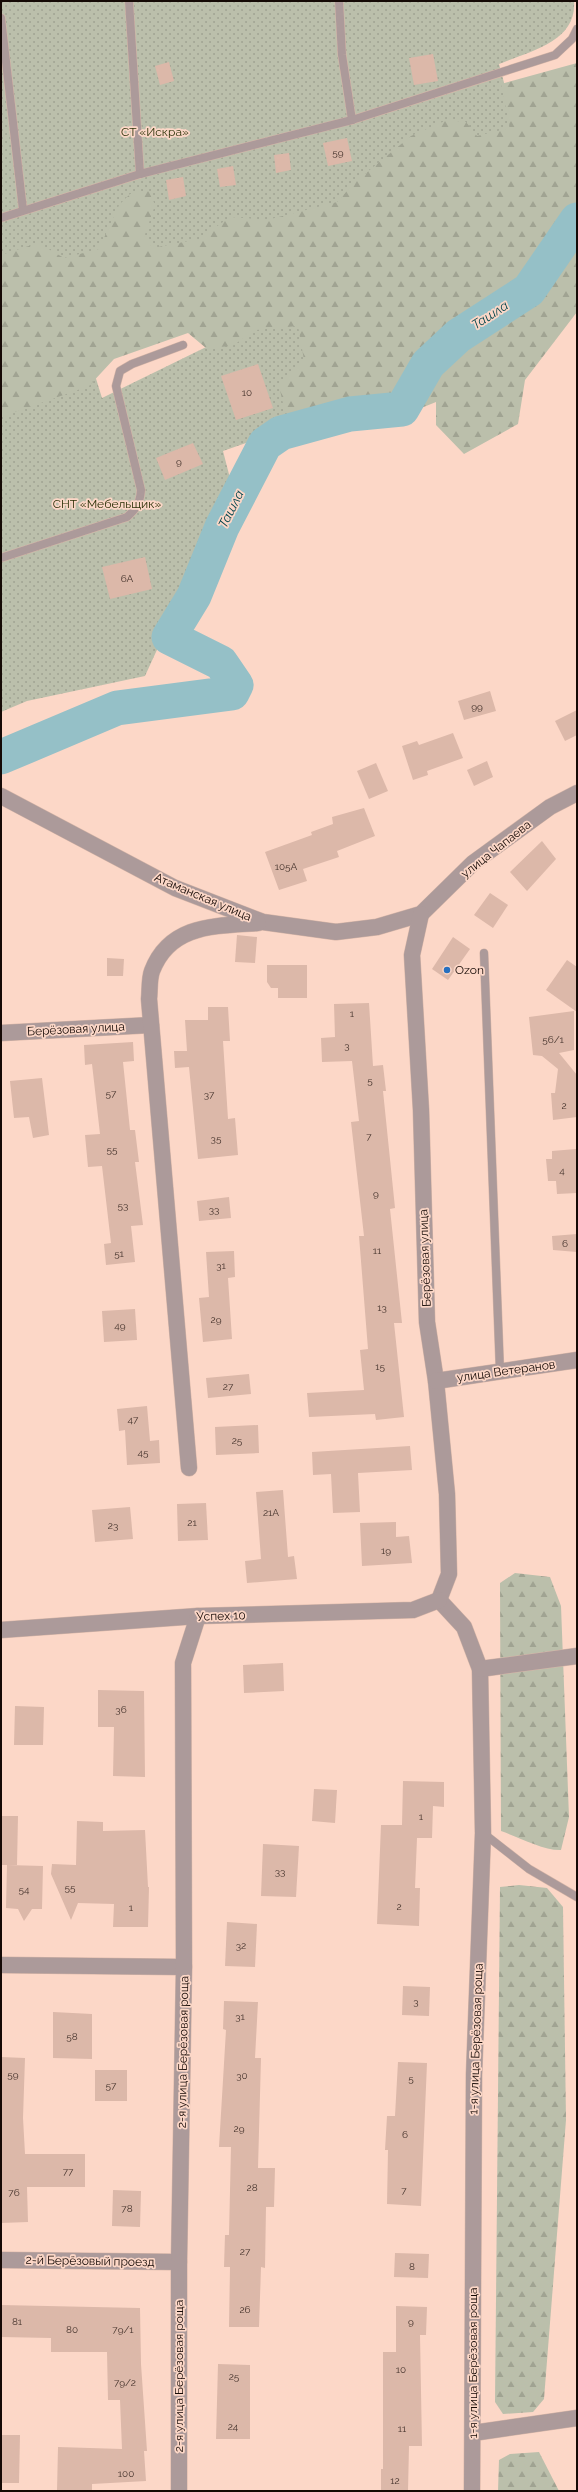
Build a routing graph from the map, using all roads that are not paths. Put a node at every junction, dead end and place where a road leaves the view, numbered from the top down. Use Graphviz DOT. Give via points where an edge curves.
graph roads {
  1 [pos="130,1"];
  2 [pos="339,1"];
  3 [pos="1,18"];
  4 [pos="577,29"];
  5 [pos="352,120"];
  6 [pos="140,174"];
  7 [pos="23,210"];
  8 [pos="1,218"];
  9 [pos="183,345"];
  10 [pos="1,558"];
  11 [pos="577,792"];
  12 [pos="1,796"];
  13 [pos="421,914"];
  14 [pos="264,922"];
  15 [pos="484,952"];
  16 [pos="151,1025"];
  17 [pos="1,1033"];
  18 [pos="577,1360"];
  19 [pos="500,1372"];
  20 [pos="436,1381"];
  21 [pos="189,1468"];
  22 [pos="439,1600"];
  23 [pos="198,1616"];
  24 [pos="1,1630"];
  25 [pos="577,1656"];
  26 [pos="480,1669"];
  27 [pos="483,1833"];
  28 [pos="577,1897"];
  29 [pos="1,1964"];
  30 [pos="184,1967"];
  31 [pos="1,2260"];
  32 [pos="179,2262"];
  33 [pos="577,2418"];
  34 [pos="473,2433"];
  35 [pos="179,2491"];
  36 [pos="472,2491"];
  1 -- 6 [label="lane"];
  2 -- 5 [label="lane" via="342,55"];
  3 -- 7 [label="lane"];
  4 -- 5 [label="lane" via="572,39 555,55"];
  5 -- 6 [label="lane"];
  6 -- 7 [label="lane"];
  7 -- 8 [label="lane"];
  9 -- 10 [label="lane" via="120,371 116,386 141,490 140,502 134,510 127,517"];
  11 -- 13 [label="street, улица Чапаева" via="550,807 473,863"];
  12 -- 14 [label="street, Атаманская улица" via="175,888"];
  13 -- 14 [label="street, Атаманская улица" via="377,928 336,932"];
  13 -- 20 [label="street, Берёзовая улица" via="412,955 421,1110 427,1322"];
  14 -- 16 [label="street" via="216,926 186,932 164,949 152,972 148,999"];
  15 -- 19 [label="lane"];
  16 -- 17 [label="street, Берёзовая улица"];
  16 -- 21 [label="street"];
  18 -- 19 [label="street, улица Ветеранов"];
  19 -- 20 [label="street, улица Ветеранов"];
  20 -- 22 [label="street, Берёзовая улица" via="447,1494 448,1566 448,1574"];
  22 -- 23 [label="street, Успех 10" via="414,1610"];
  22 -- 26 [label="street, 1-я улица Берёзовая роща" via="464,1627"];
  23 -- 24 [label="street, Успех 10"];
  23 -- 30 [label="street, 2-я улица Берёзовая роща" via="183,1663"];
  25 -- 26 [label="street"];
  26 -- 27 [label="street, 1-я улица Берёзовая роща"];
  27 -- 28 [label="lane" via="529,1869"];
  27 -- 34 [label="street, 1-я улица Берёзовая роща" via="474,2075"];
  29 -- 30 [label="street"];
  30 -- 32 [label="street, 2-я улица Берёзовая роща"];
  31 -- 32 [label="street, 2-й Берёзовый проезд"];
  32 -- 35 [label="street, 2-я улица Берёзовая роща"];
  33 -- 34 [label="street"];
  34 -- 36 [label="street, 1-я улица Берёзовая роща"];
}
